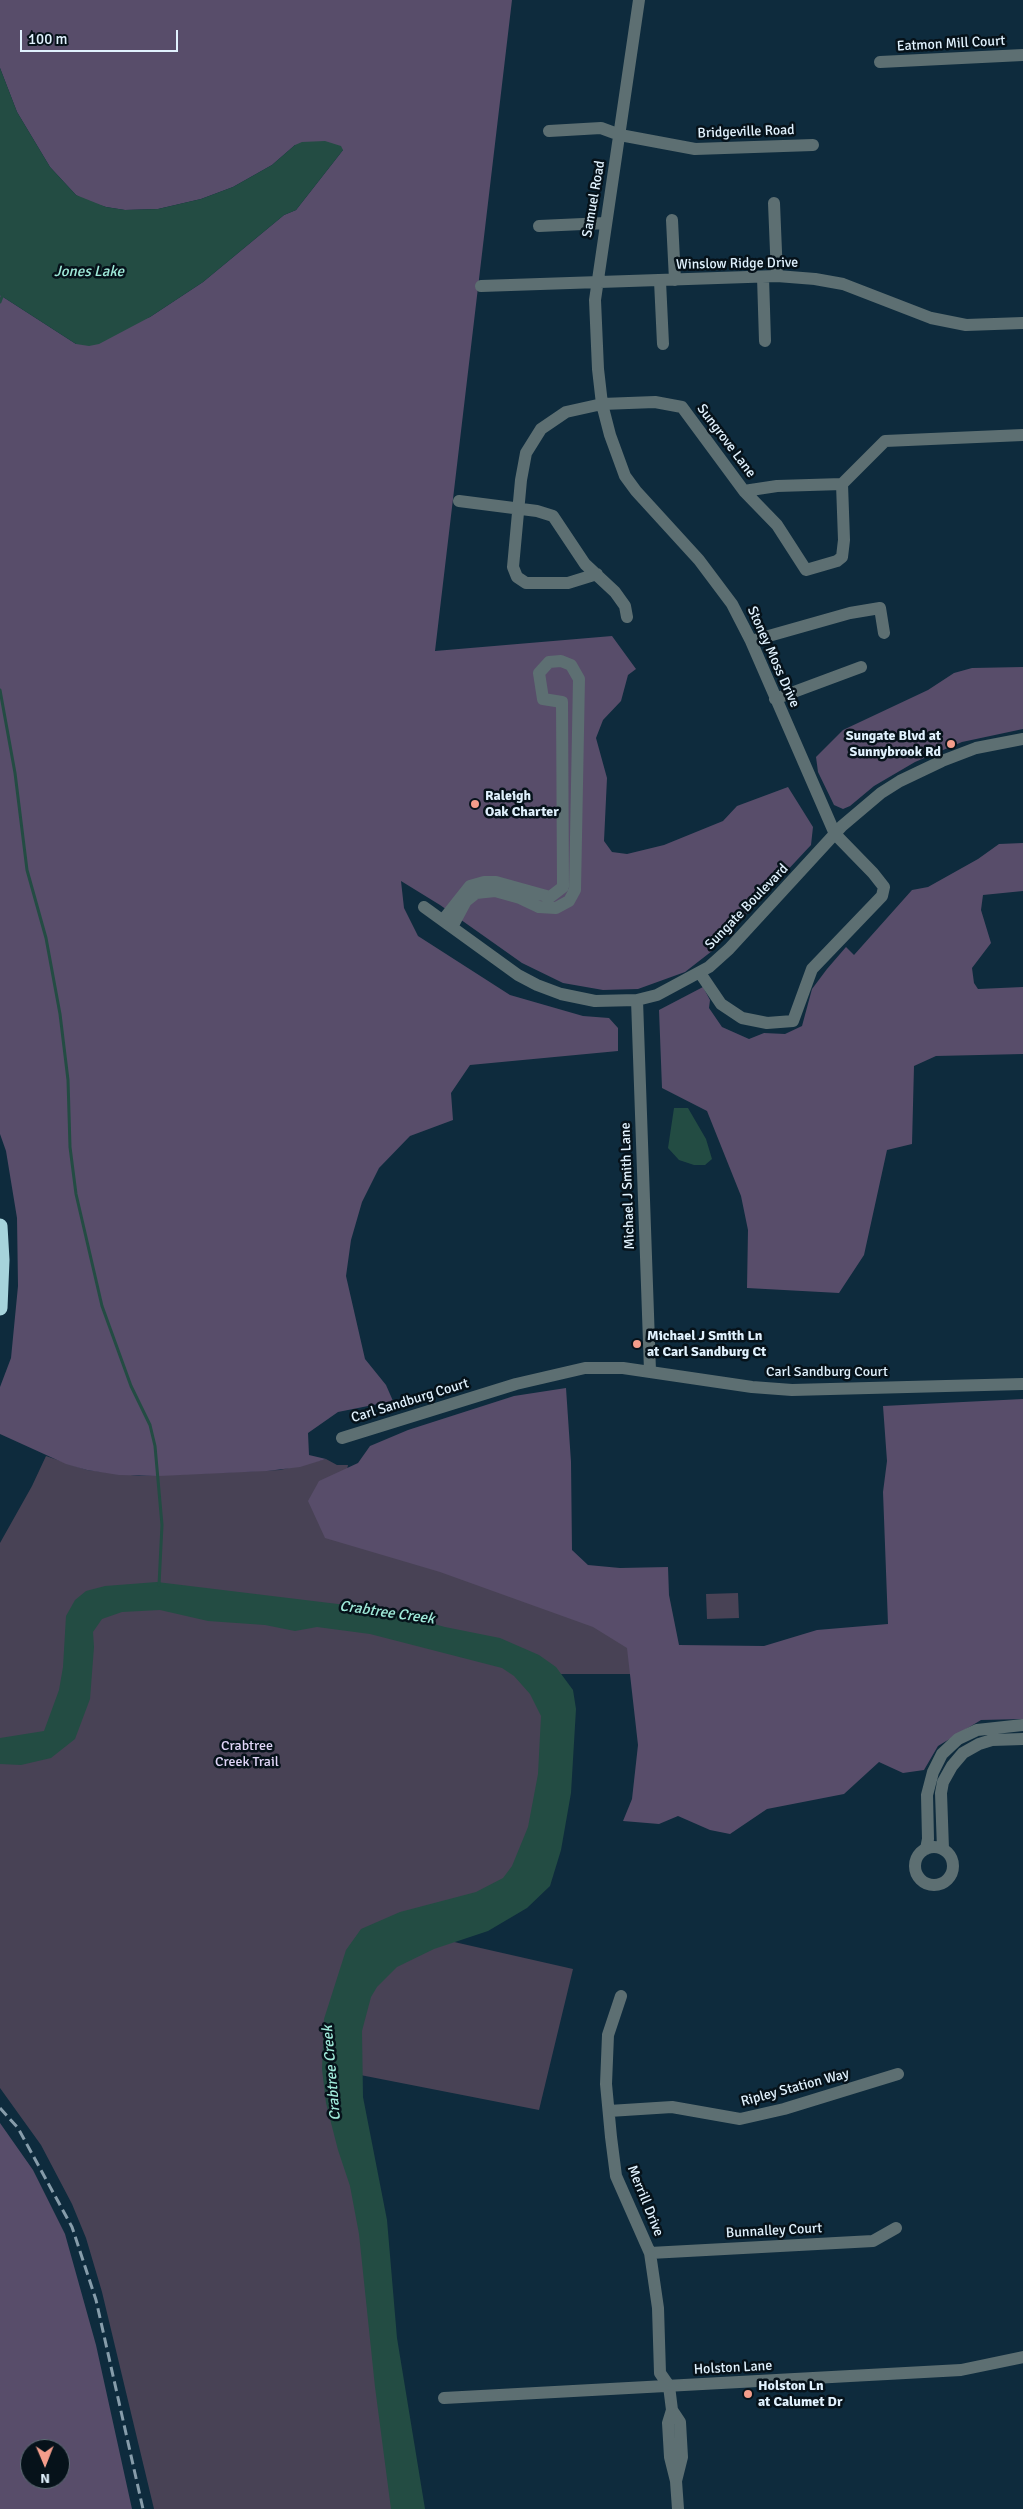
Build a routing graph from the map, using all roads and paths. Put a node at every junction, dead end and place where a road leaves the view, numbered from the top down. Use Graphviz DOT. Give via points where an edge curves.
graph roads {
  1 [pos="639,0"];
  2 [pos="1023,55"];
  3 [pos="880,62"];
  4 [pos="549,131"];
  5 [pos="620,135"];
  6 [pos="813,145"];
  7 [pos="774,202"];
  8 [pos="672,220"];
  9 [pos="605,223"];
  10 [pos="539,226"];
  11 [pos="777,276"];
  12 [pos="763,277"];
  13 [pos="660,280"];
  14 [pos="675,280"];
  15 [pos="596,282"];
  16 [pos="481,286"];
  17 [pos="1020,322"];
  18 [pos="765,341"];
  19 [pos="662,344"];
  20 [pos="602,404"];
  21 [pos="1023,435"];
  22 [pos="842,484"];
  23 [pos="744,491"];
  24 [pos="459,501"];
  25 [pos="518,508"];
  26 [pos="598,574"];
  27 [pos="627,617"];
  28 [pos="884,633"];
  29 [pos="751,641"];
  30 [pos="861,667"];
  31 [pos="775,699"];
  32 [pos="1023,739"];
  33 [pos="835,834"];
  34 [pos="424,907"];
  35 [pos="447,923"];
  36 [pos="700,973"];
  37 [pos="637,1000"];
  38 [pos="0,1226"];
  39 [pos="0,1308"];
  40 [pos="650,1371"];
  41 [pos="1023,1384"];
  42 [pos="342,1438"];
  43 [pos="1023,1725"];
  44 [pos="1023,1739"];
  45 [pos="926,1849"];
  46 [pos="943,1849"];
  47 [pos="621,1996"];
  48 [pos="898,2074"];
  49 [pos="609,2111"];
  50 [pos="896,2228"];
  51 [pos="650,2253"];
  52 [pos="1023,2357"];
  53 [pos="668,2386"];
  54 [pos="444,2398"];
  55 [pos="678,2509"];
  1 -- 5 [label="street, Samuel Road"];
  2 -- 3 [label="street, Eatmon Mill Court"];
  4 -- 5 [label="street, Bridgeville Road" via="601,128"];
  5 -- 6 [label="street, Bridgeville Road" via="695,149"];
  5 -- 9 [label="street, Samuel Road"];
  7 -- 11 [label="street"];
  8 -- 14 [label="street"];
  9 -- 10 [label="street"];
  9 -- 15 [label="street, Samuel Road"];
  11 -- 12 [label="street, Winslow Ridge Drive"];
  11 -- 17 [label="street, Winslow Ridge Drive" via="815,278 844,284 940,320 966,325"];
  12 -- 14 [label="street, Winslow Ridge Drive"];
  12 -- 18 [label="street"];
  13 -- 14 [label="street, Winslow Ridge Drive"];
  13 -- 15 [label="street, Winslow Ridge Drive"];
  13 -- 19 [label="street"];
  15 -- 16 [label="street, Winslow Ridge Drive"];
  15 -- 20 [label="street, Samuel Road"];
  20 -- 23 [label="street, Sungrove Lane" via="655,402 682,408"];
  20 -- 25 [label="street, Sungrove Lane" via="566,412 541,429 526,453"];
  20 -- 29 [label="street, Stoney Moss Drive" via="625,476 716,581"];
  21 -- 22 [label="street" via="885,441"];
  22 -- 23 [label="street, Sungrove Lane" via="777,486"];
  22 -- 23 [label="street" via="842,557 806,570 777,525"];
  24 -- 25 [label="street"];
  25 -- 26 [label="street" via="547,512 553,516 585,564"];
  25 -- 26 [label="street, Sungrove Lane" via="513,567 521,581 534,584 568,582"];
  26 -- 27 [label="street" via="625,606"];
  28 -- 29 [label="street" via="880,608 850,613"];
  29 -- 31 [label="street, Stoney Moss Drive"];
  30 -- 31 [label="street"];
  31 -- 33 [label="street, Stoney Moss Drive"];
  32 -- 33 [label="street, Sungate Boulevard" via="976,748 900,781"];
  33 -- 36 [label="street, Sungate Boulevard" via="729,949"];
  33 -- 36 [label="street" via="873,872 884,887 882,896 812,969 793,1021 767,1023 742,1018 721,1004"];
  34 -- 35 [label="street, Sungate Boulevard"];
  35 -- 35 [label="street" via="476,894 495,891 538,907 556,908 569,901 575,890 579,679 571,665 561,660 549,662 540,673 543,700 562,702 563,887 550,897 496,882 470,886"];
  35 -- 37 [label="street, Sungate Boulevard" via="518,975 537,985 580,998 614,1002"];
  36 -- 37 [label="street, Sungate Boulevard" via="658,994"];
  37 -- 40 [label="street, Michael J Smith Lane"];
  38 -- 39 [label="highway"];
  40 -- 41 [label="street, Carl Sandburg Court" via="792,1390"];
  40 -- 42 [label="street, Carl Sandburg Court" via="585,1368 550,1374"];
  43 -- 45 [label="street" via="977,1730 958,1739 942,1754 927,1795"];
  44 -- 46 [label="street" via="992,1740 979,1744 952,1766 941,1793"];
  45 -- 46 [label="street"];
  45 -- 46 [label="street" via="918,1857 916,1868 920,1878 932,1884 945,1882 952,1871 952,1859"];
  47 -- 49 [label="street, Merrill Drive" via="608,2035 606,2084"];
  48 -- 49 [label="street, Ripley Station Way" via="740,2120 672,2107"];
  49 -- 51 [label="street, Merrill Drive" via="616,2176"];
  50 -- 51 [label="street, Bunnalley Court" via="873,2241"];
  51 -- 53 [label="street, Merrill Drive" via="658,2308 660,2373"];
  52 -- 53 [label="street, Holston Lane" via="964,2370"];
  53 -- 54 [label="street, Holston Lane"];
  53 -- 55 [label="street, Merrill Drive" via="672,2410 668,2423 670,2456"];
}
